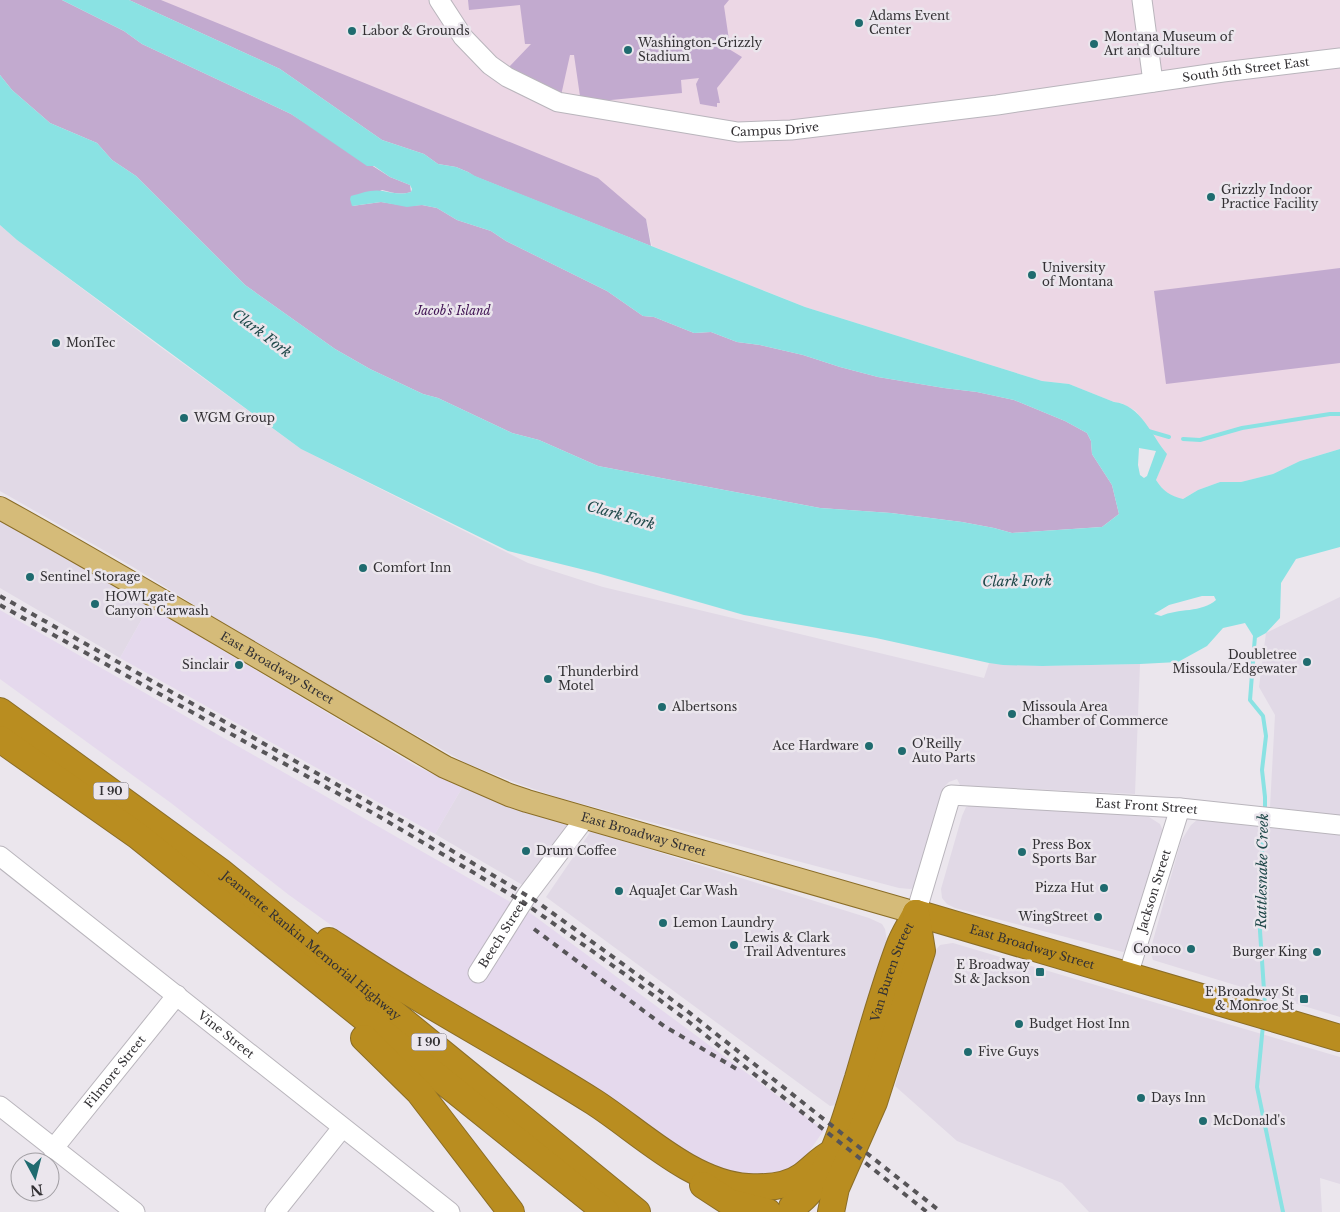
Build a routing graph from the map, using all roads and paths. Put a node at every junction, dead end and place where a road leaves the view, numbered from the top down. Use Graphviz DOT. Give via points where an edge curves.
graph roads {
  1 [pos="439,0"];
  2 [pos="1142,0"];
  3 [pos="1340,58"];
  4 [pos="1152,82"];
  5 [pos="0,508"];
  6 [pos="0,711"];
  7 [pos="0,739"];
  8 [pos="1180,808"];
  9 [pos="586,817"];
  10 [pos="1340,825"];
  11 [pos="2,862"];
  12 [pos="221,872"];
  13 [pos="916,913"];
  14 [pos="254,931"];
  15 [pos="478,973"];
  16 [pos="1128,976"];
  17 [pos="176,995"];
  18 [pos="1340,1038"];
  19 [pos="0,1106"];
  20 [pos="342,1128"];
  21 [pos="53,1149"];
  22 [pos="832,1153"];
  23 [pos="672,1157"];
  24 [pos="786,1211"];
  25 [pos="135,1212"];
  26 [pos="275,1212"];
  27 [pos="450,1212"];
  28 [pos="511,1212"];
  29 [pos="606,1212"];
  30 [pos="637,1212"];
  31 [pos="831,1212"];
  1 -- 4 [label="street, Campus Drive" via="463,37 490,65 558,102 738,132 791,130 1022,102"];
  2 -- 4 [label="street"];
  3 -- 4 [label="street, South 5th Street East"];
  5 -- 9 [label="main road, East Broadway Street" via="110,568 445,767 509,795"];
  6 -- 12 [label="highway, Jeannette Rankin Memorial Highway / I 90"];
  7 -- 14 [label="highway, Jeannette Rankin Memorial Highway / I 90" via="138,836"];
  8 -- 10 [label="street, East Front Street"];
  8 -- 13 [label="street, East Front Street" via="951,795"];
  8 -- 16 [label="street, Jackson Street"];
  9 -- 13 [label="main road, East Broadway Street"];
  9 -- 15 [label="street, Beech Street" via="527,895"];
  11 -- 17 [label="street, Vine Street"];
  12 -- 23 [label="highway" via="406,991 595,1103"];
  12 -- 30 [label="highway, Jeannette Rankin Memorial Highway / I 90"];
  13 -- 16 [label="highway, East Broadway Street"];
  13 -- 22 [label="highway, Van Buren Street" via="899,945 845,1122"];
  13 -- 31 [label="highway, Van Buren Street" via="922,951 874,1102 836,1188"];
  14 -- 28 [label="highway" via="419,1092"];
  14 -- 29 [label="highway, Jeannette Rankin Memorial Highway / I 90"];
  16 -- 18 [label="highway, East Broadway Street"];
  17 -- 20 [label="street, Vine Street"];
  17 -- 21 [label="street, Filmore Street"];
  19 -- 21 [label="street"];
  20 -- 26 [label="street"];
  20 -- 27 [label="street, Vine Street"];
  21 -- 25 [label="street"];
  22 -- 23 [label="highway" via="802,1177 764,1188 730,1185 707,1177"];
  22 -- 24 [label="highway, Van Buren Street" via="811,1191"];
  23 -- 24 [label="highway" via="694,1178 728,1202"];
}
